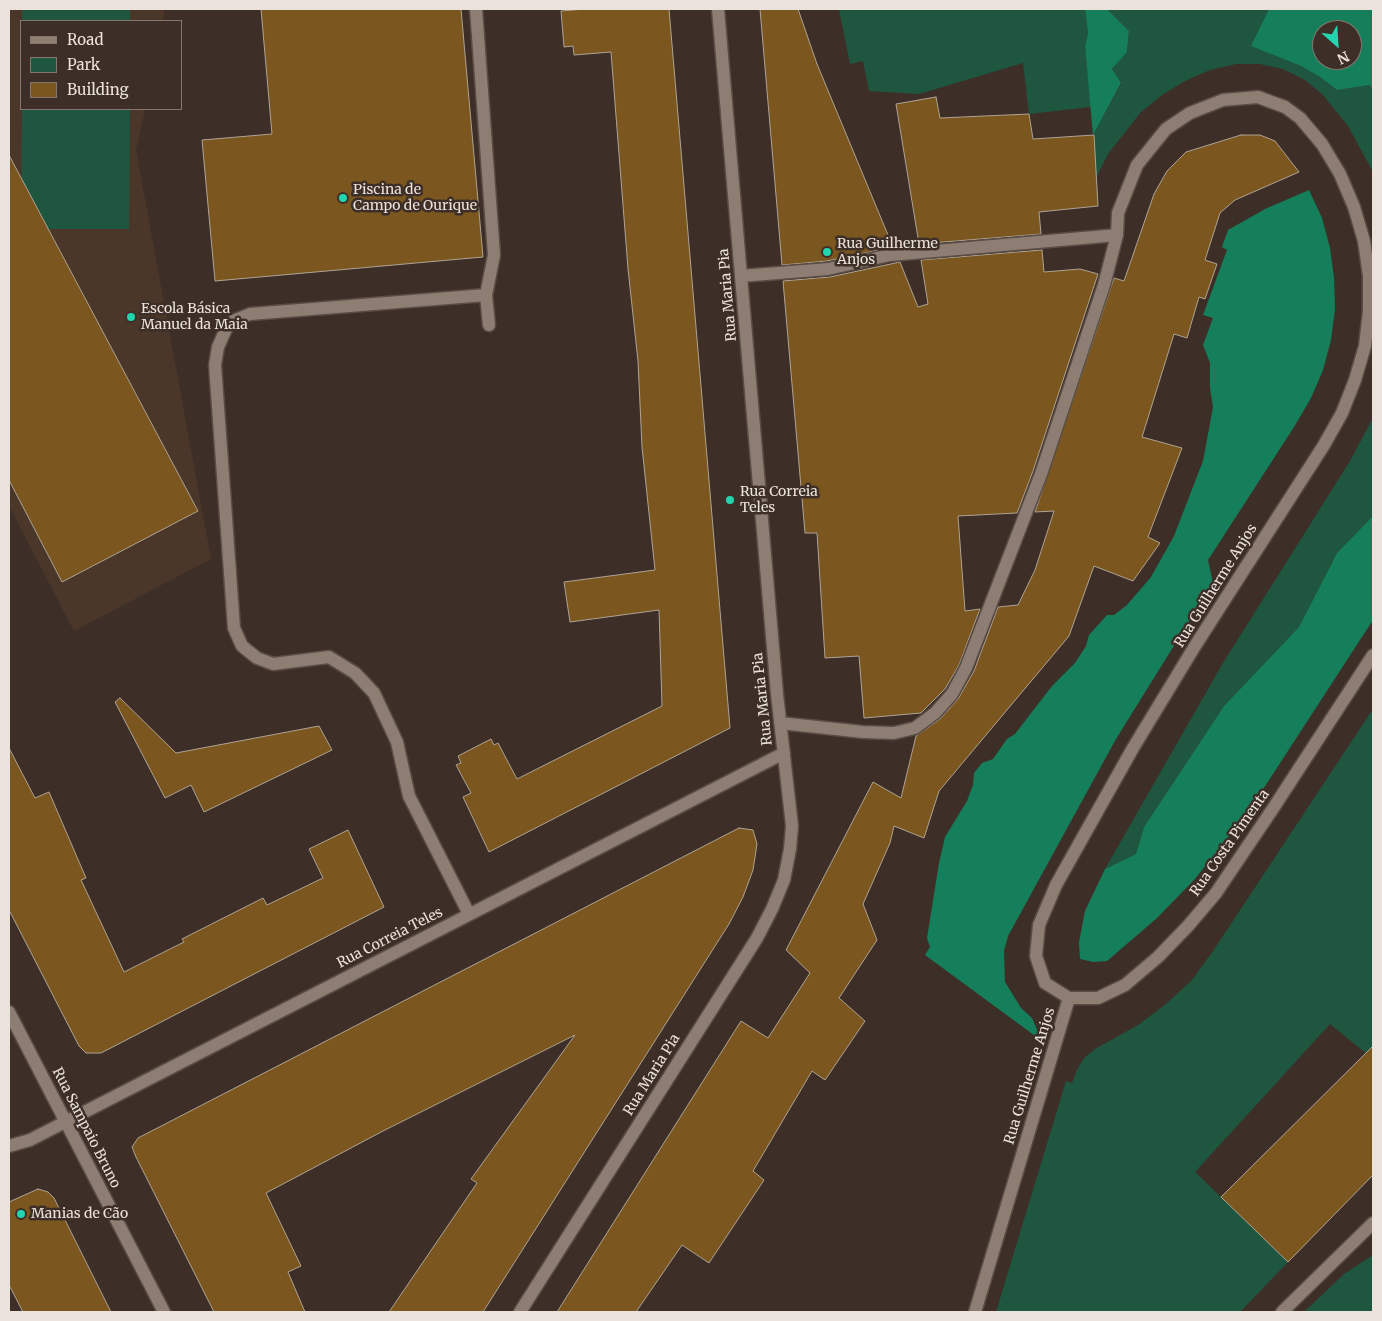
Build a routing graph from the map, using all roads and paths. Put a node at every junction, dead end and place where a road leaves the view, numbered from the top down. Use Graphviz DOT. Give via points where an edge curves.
graph roads {
  1 [pos="476,9"];
  2 [pos="718,9"];
  3 [pos="1117,235"];
  4 [pos="741,276"];
  5 [pos="486,295"];
  6 [pos="489,325"];
  7 [pos="1373,655"];
  8 [pos="780,723"];
  9 [pos="784,752"];
  10 [pos="469,914"];
  11 [pos="1069,998"];
  12 [pos="9,1012"];
  13 [pos="66,1122"];
  14 [pos="9,1146"];
  15 [pos="1373,1223"];
  16 [pos="164,1312"];
  17 [pos="520,1312"];
  18 [pos="975,1312"];
  19 [pos="1282,1312"];
  1 -- 5 [label="street" via="494,255"];
  2 -- 4 [label="street, Rua Maria Pia"];
  3 -- 4 [label="street" via="890,255 828,268"];
  3 -- 8 [label="street, Rua Guilherme Anjos" via="1104,285 1041,474 966,668 952,694 915,728 894,733"];
  3 -- 11 [label="street, Rua Guilherme Anjos" via="1118,213 1134,172 1150,146 1166,129 1190,113 1223,100 1258,97 1285,107 1300,118 1322,144 1340,174 1364,241 1369,311 1355,380 1342,413 1180,672 1056,885 1039,925 1036,956 1045,983"];
  4 -- 8 [label="street, Rua Maria Pia"];
  5 -- 6 [label="street"];
  5 -- 10 [label="street" via="250,314 233,321 226,329 215,365 234,628 242,646 257,658 272,664 329,657 355,673 374,693 398,742 409,796"];
  7 -- 11 [label="street, Rua Costa Pimenta" via="1216,893 1188,926 1125,985 1098,998"];
  8 -- 9 [label="street, Rua Maria Pia"];
  9 -- 10 [label="street, Rua Correia Teles"];
  9 -- 17 [label="street, Rua Maria Pia" via="792,826 784,880 772,909 757,938"];
  10 -- 13 [label="street, Rua Correia Teles"];
  11 -- 18 [label="street, Rua Guilherme Anjos"];
  12 -- 13 [label="street, Rua Sampaio Bruno"];
  13 -- 14 [label="street, Rua Correia Teles" via="30,1140"];
  13 -- 16 [label="street, Rua Sampaio Bruno"];
  15 -- 19 [label="street"];
}
